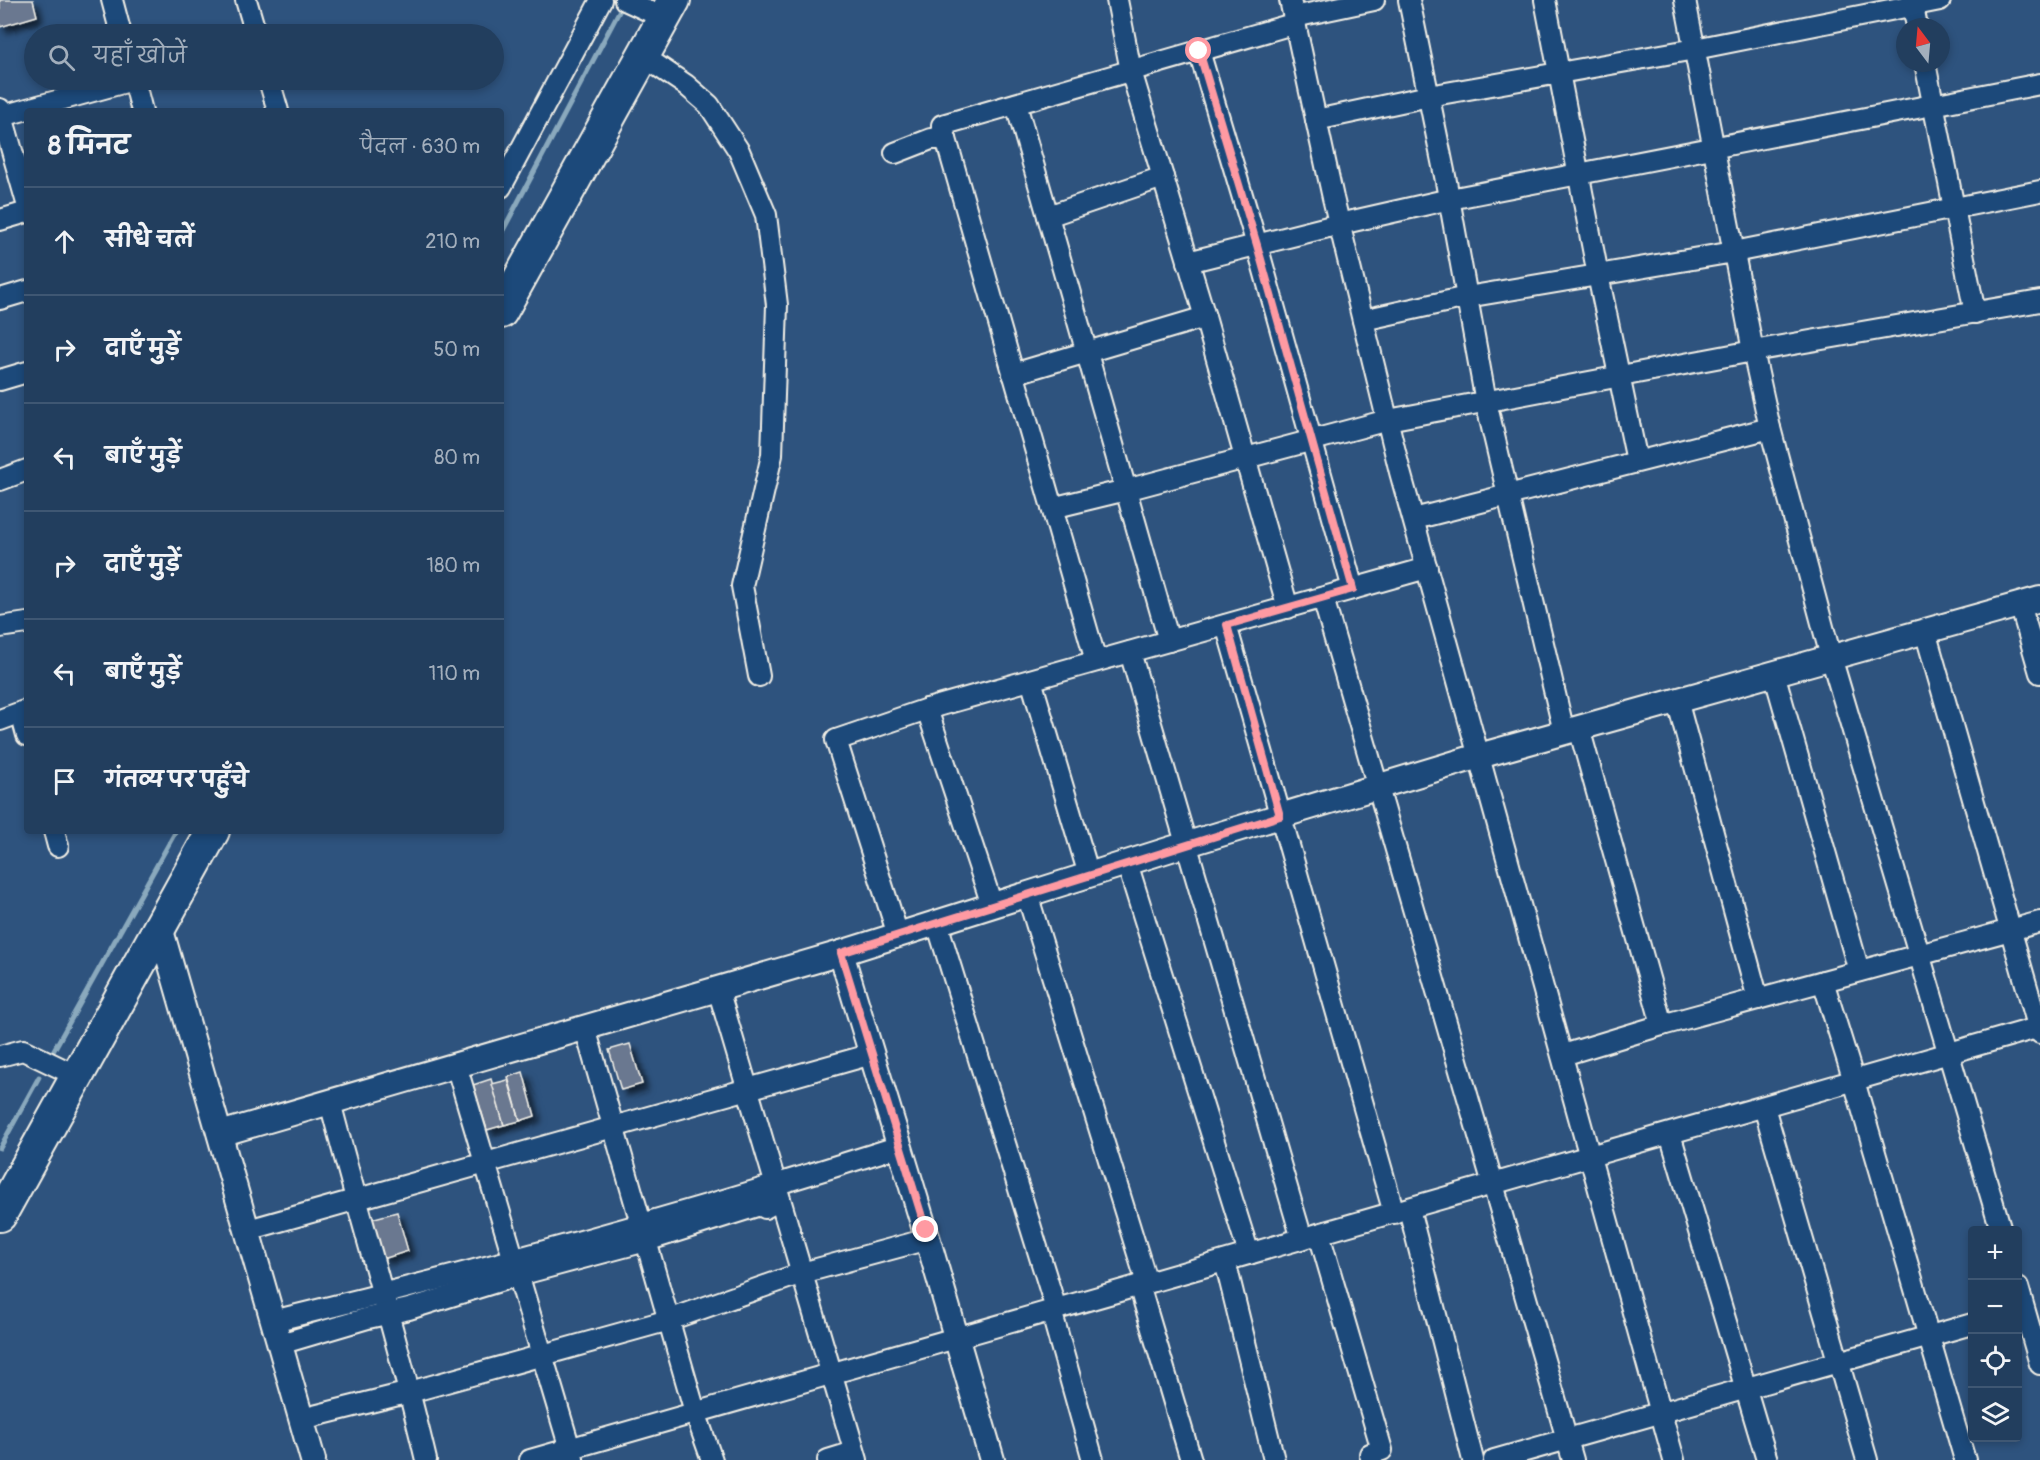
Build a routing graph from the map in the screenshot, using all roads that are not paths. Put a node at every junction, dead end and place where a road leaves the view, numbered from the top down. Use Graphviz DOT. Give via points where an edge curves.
graph roads {
  1 [pos="112,0"];
  2 [pos="246,0"];
  3 [pos="601,0"];
  4 [pos="1117,0"];
  5 [pos="1374,0"];
  6 [pos="1409,0"];
  7 [pos="1545,0"];
  8 [pos="1685,0"];
  9 [pos="1940,0"];
  10 [pos="628,1"];
  11 [pos="1912,3"];
  12 [pos="669,9"];
  13 [pos="1293,13"];
  14 [pos="1915,18"];
  15 [pos="118,24"];
  16 [pos="253,24"];
  17 [pos="1695,49"];
  18 [pos="1199,51"];
  19 [pos="643,56"];
  20 [pos="1131,71"];
  21 [pos="1927,72"];
  22 [pos="1559,73"];
  23 [pos="2040,84"];
  24 [pos="92,90"];
  25 [pos="137,90"];
  26 [pos="272,90"];
  27 [pos="1429,96"];
  28 [pos="1016,104"];
  29 [pos="1933,104"];
  30 [pos="141,108"];
  31 [pos="277,108"];
  32 [pos="1,112"];
  33 [pos="1316,120"];
  34 [pos="946,139"];
  35 [pos="1714,147"];
  36 [pos="895,153"];
  37 [pos="1578,174"];
  38 [pos="1163,177"];
  39 [pos="504,181"];
  40 [pos="2040,191"];
  41 [pos="24,192"];
  42 [pos="1450,199"];
  43 [pos="1953,207"];
  44 [pos="24,213"];
  45 [pos="1048,216"];
  46 [pos="0,220"];
  47 [pos="1340,224"];
  48 [pos="1257,245"];
  49 [pos="1734,252"];
  50 [pos="1188,262"];
  51 [pos="1598,275"];
  52 [pos="24,292"];
  53 [pos="1467,297"];
  54 [pos="0,298"];
  55 [pos="2040,301"];
  56 [pos="504,307"];
  57 [pos="1975,313"];
  58 [pos="1205,317"];
  59 [pos="1363,320"];
  60 [pos="1754,351"];
  61 [pos="1087,352"];
  62 [pos="24,373"];
  63 [pos="1013,374"];
  64 [pos="1619,376"];
  65 [pos="0,380"];
  66 [pos="1486,402"];
  67 [pos="1388,420"];
  68 [pos="1770,428"];
  69 [pos="1312,441"];
  70 [pos="1245,458"];
  71 [pos="1637,461"];
  72 [pos="24,471"];
  73 [pos="0,480"];
  74 [pos="1126,490"];
  75 [pos="1507,494"];
  76 [pos="1052,508"];
  77 [pos="1414,519"];
  78 [pos="1427,568"];
  79 [pos="1353,589"];
  80 [pos="1323,598"];
  81 [pos="2030,601"];
  82 [pos="1288,608"];
  83 [pos="24,623"];
  84 [pos="1227,625"];
  85 [pos="0,627"];
  86 [pos="1925,631"];
  87 [pos="1169,641"];
  88 [pos="1130,652"];
  89 [pos="1830,657"];
  90 [pos="1096,662"];
  91 [pos="1774,673"];
  92 [pos="2040,673"];
  93 [pos="759,676"];
  94 [pos="1031,680"];
  95 [pos="1677,700"];
  96 [pos="927,709"];
  97 [pos="24,711"];
  98 [pos="0,720"];
  99 [pos="1572,730"];
  100 [pos="1479,756"];
  101 [pos="1378,787"];
  102 [pos="1280,816"];
  103 [pos="211,834"];
  104 [pos="1187,844"];
  105 [pos="1127,863"];
  106 [pos="1089,875"];
  107 [pos="1027,894"];
  108 [pos="992,905"];
  109 [pos="2040,922"];
  110 [pos="937,923"];
  111 [pos="160,927"];
  112 [pos="2011,930"];
  113 [pos="898,935"];
  114 [pos="841,953"];
  115 [pos="1919,953"];
  116 [pos="1859,970"];
  117 [pos="1823,981"];
  118 [pos="718,989"];
  119 [pos="1758,999"];
  120 [pos="1662,1025"];
  121 [pos="585,1028"];
  122 [pos="2040,1029"];
  123 [pos="1949,1053"];
  124 [pos="872,1054"];
  125 [pos="1563,1055"];
  126 [pos="0,1056"];
  127 [pos="456,1065"];
  128 [pos="77,1076"];
  129 [pos="1854,1080"];
  130 [pos="748,1090"];
  131 [pos="330,1102"];
  132 [pos="1764,1107"];
  133 [pos="614,1128"];
  134 [pos="220,1134"];
  135 [pos="1670,1134"];
  136 [pos="900,1146"];
  137 [pos="1591,1157"];
  138 [pos="485,1162"];
  139 [pos="1494,1184"];
  140 [pos="778,1193"];
  141 [pos="356,1201"];
  142 [pos="1401,1211"];
  143 [pos="0,1215"];
  144 [pos="2000,1226"];
  145 [pos="248,1230"];
  146 [pos="643,1233"];
  147 [pos="1311,1236"];
  148 [pos="928,1239"];
  149 [pos="1249,1254"];
  150 [pos="1225,1261"];
  151 [pos="516,1267"];
  152 [pos="802,1273"];
  153 [pos="1143,1284"];
  154 [pos="385,1304"];
  155 [pos="2027,1308"];
  156 [pos="1053,1310"];
  157 [pos="669,1320"];
  158 [pos="273,1321"];
  159 [pos="1968,1325"];
  160 [pos="956,1337"];
  161 [pos="1929,1337"];
  162 [pos="280,1344"];
  163 [pos="543,1356"];
  164 [pos="1839,1362"];
  165 [pos="2040,1364"];
  166 [pos="831,1372"];
  167 [pos="1746,1389"];
  168 [pos="410,1392"];
  169 [pos="1661,1411"];
  170 [pos="695,1412"];
  171 [pos="302,1419"];
  172 [pos="1567,1439"];
  173 [pos="572,1454"];
  174 [pos="856,1456"];
  175 [pos="313,1460"];
  176 [pos="426,1460"];
  177 [pos="530,1460"];
  178 [pos="712,1460"];
  179 [pos="828,1460"];
  180 [pos="992,1460"];
  181 [pos="1093,1460"];
  182 [pos="1191,1460"];
  183 [pos="1274,1460"];
  184 [pos="1372,1460"];
  185 [pos="1473,1460"];
  186 [pos="1494,1460"];
  187 [pos="1573,1460"];
  188 [pos="1674,1460"];
  189 [pos="1767,1460"];
  190 [pos="1867,1460"];
  191 [pos="1965,1460"];
  1 -- 15 [label="street"];
  2 -- 16 [label="street"];
  3 -- 39 [label="street"];
  4 -- 20 [label="street"];
  5 -- 13 [label="street"];
  6 -- 27 [label="street"];
  7 -- 22 [label="street"];
  8 -- 17 [label="street"];
  9 -- 11 [label="street"];
  10 -- 12 [label="street"];
  11 -- 14 [label="street"];
  11 -- 17 [label="street"];
  12 -- 19 [label="highway"];
  13 -- 18 [label="street"];
  13 -- 33 [label="street"];
  17 -- 22 [label="street"];
  17 -- 35 [label="street"];
  18 -- 20 [label="street"];
  18 -- 48 [label="street"];
  19 -- 56 [label="highway"];
  19 -- 93 [label="street" via="709,105 739,151 766,215 777,305 771,455 742,586"];
  20 -- 28 [label="street"];
  20 -- 38 [label="street"];
  21 -- 29 [label="street"];
  22 -- 27 [label="street"];
  22 -- 37 [label="street"];
  23 -- 29 [label="street"];
  24 -- 32 [label="street"];
  25 -- 30 [label="street"];
  26 -- 31 [label="street"];
  27 -- 33 [label="street"];
  27 -- 42 [label="street"];
  28 -- 34 [label="street" via="942,125"];
  28 -- 45 [label="street"];
  29 -- 35 [label="street"];
  29 -- 43 [label="street"];
  32 -- 41 [label="street"];
  33 -- 47 [label="street"];
  34 -- 36 [label="street" via="931,139"];
  34 -- 63 [label="street"];
  35 -- 37 [label="street"];
  35 -- 49 [label="street"];
  37 -- 42 [label="street"];
  37 -- 51 [label="street"];
  38 -- 45 [label="street"];
  38 -- 50 [label="street"];
  40 -- 43 [label="street"];
  42 -- 47 [label="street"];
  42 -- 53 [label="street"];
  43 -- 49 [label="street"];
  43 -- 57 [label="street"];
  44 -- 46 [label="street"];
  45 -- 61 [label="street"];
  47 -- 48 [label="street"];
  47 -- 59 [label="street"];
  48 -- 50 [label="street"];
  48 -- 69 [label="street"];
  49 -- 51 [label="street"];
  49 -- 60 [label="street"];
  50 -- 58 [label="street"];
  51 -- 53 [label="street"];
  51 -- 64 [label="street"];
  52 -- 54 [label="street"];
  53 -- 59 [label="street"];
  53 -- 66 [label="street"];
  55 -- 57 [label="street"];
  57 -- 60 [label="street"];
  58 -- 61 [label="street"];
  58 -- 70 [label="street"];
  59 -- 67 [label="street"];
  60 -- 64 [label="street"];
  60 -- 68 [label="street"];
  61 -- 63 [label="street"];
  61 -- 74 [label="street"];
  62 -- 65 [label="street"];
  63 -- 76 [label="street"];
  64 -- 66 [label="street"];
  64 -- 71 [label="street"];
  66 -- 67 [label="street"];
  66 -- 75 [label="street"];
  67 -- 69 [label="street"];
  67 -- 77 [label="street"];
  68 -- 71 [label="street"];
  68 -- 89 [label="street"];
  69 -- 70 [label="street"];
  69 -- 79 [label="street"];
  70 -- 74 [label="street"];
  70 -- 82 [label="street"];
  71 -- 75 [label="street"];
  72 -- 73 [label="street"];
  74 -- 76 [label="street"];
  74 -- 87 [label="street"];
  75 -- 77 [label="street"];
  75 -- 99 [label="street"];
  76 -- 90 [label="street"];
  77 -- 78 [label="street"];
  78 -- 79 [label="street"];
  78 -- 100 [label="street"];
  79 -- 80 [label="street"];
  80 -- 82 [label="street"];
  80 -- 101 [label="street"];
  81 -- 86 [label="street"];
  81 -- 92 [label="street"];
  82 -- 84 [label="street"];
  83 -- 85 [label="street"];
  84 -- 87 [label="street"];
  84 -- 102 [label="street"];
  86 -- 89 [label="street"];
  86 -- 112 [label="street"];
  87 -- 88 [label="street"];
  88 -- 90 [label="street"];
  88 -- 104 [label="street"];
  89 -- 91 [label="street"];
  89 -- 115 [label="street"];
  90 -- 94 [label="street"];
  91 -- 95 [label="street"];
  91 -- 116 [label="street"];
  94 -- 96 [label="street"];
  94 -- 106 [label="street"];
  95 -- 99 [label="street"];
  95 -- 119 [label="street"];
  96 -- 108 [label="street"];
  96 -- 113 [label="street" via="836,740"];
  97 -- 98 [label="street"];
  99 -- 100 [label="street"];
  99 -- 120 [label="street"];
  100 -- 101 [label="street"];
  100 -- 125 [label="street"];
  101 -- 102 [label="street"];
  101 -- 139 [label="street"];
  102 -- 104 [label="street"];
  102 -- 142 [label="street"];
  103 -- 111 [label="highway"];
  104 -- 105 [label="street"];
  104 -- 147 [label="street"];
  105 -- 106 [label="street"];
  105 -- 149 [label="street"];
  106 -- 107 [label="street"];
  107 -- 108 [label="street"];
  107 -- 153 [label="street"];
  108 -- 110 [label="street"];
  109 -- 112 [label="street"];
  110 -- 113 [label="street"];
  110 -- 156 [label="street"];
  111 -- 128 [label="highway"];
  111 -- 134 [label="street"];
  112 -- 115 [label="street"];
  112 -- 122 [label="street"];
  113 -- 114 [label="street"];
  114 -- 118 [label="street"];
  114 -- 124 [label="street"];
  115 -- 116 [label="street"];
  115 -- 123 [label="street"];
  116 -- 117 [label="street"];
  117 -- 119 [label="street"];
  117 -- 129 [label="street"];
  118 -- 121 [label="street"];
  118 -- 130 [label="street"];
  119 -- 120 [label="street"];
  120 -- 125 [label="street"];
  121 -- 127 [label="street"];
  121 -- 133 [label="street"];
  122 -- 123 [label="street"];
  123 -- 129 [label="street"];
  123 -- 144 [label="street"];
  124 -- 130 [label="street"];
  124 -- 136 [label="street"];
  125 -- 137 [label="street"];
  126 -- 128 [label="street" via="23,1050"];
  127 -- 131 [label="street"];
  127 -- 138 [label="street"];
  128 -- 143 [label="highway"];
  129 -- 132 [label="street"];
  129 -- 161 [label="street"];
  130 -- 133 [label="street"];
  130 -- 140 [label="street"];
  131 -- 134 [label="street"];
  131 -- 141 [label="street"];
  132 -- 135 [label="street"];
  132 -- 164 [label="street"];
  133 -- 138 [label="street"];
  133 -- 146 [label="street"];
  134 -- 145 [label="street"];
  135 -- 137 [label="street"];
  135 -- 167 [label="street"];
  136 -- 140 [label="street"];
  136 -- 148 [label="street"];
  137 -- 139 [label="street"];
  137 -- 169 [label="street"];
  138 -- 141 [label="street"];
  138 -- 151 [label="street"];
  139 -- 142 [label="street"];
  139 -- 172 [label="street"];
  140 -- 146 [label="street"];
  140 -- 152 [label="street"];
  141 -- 145 [label="street"];
  141 -- 154 [label="street"];
  142 -- 147 [label="street"];
  142 -- 185 [label="street"];
  145 -- 158 [label="street"];
  146 -- 151 [label="street"];
  146 -- 157 [label="street"];
  147 -- 149 [label="street"];
  147 -- 184 [label="street" via="1382,1450 1370,1454"];
  148 -- 152 [label="street"];
  148 -- 160 [label="street"];
  149 -- 150 [label="street"];
  150 -- 153 [label="street"];
  150 -- 183 [label="street"];
  151 -- 154 [label="street"];
  151 -- 163 [label="street"];
  152 -- 157 [label="street"];
  152 -- 166 [label="street"];
  153 -- 156 [label="street"];
  153 -- 182 [label="street"];
  154 -- 158 [label="street"];
  154 -- 162 [label="street"];
  154 -- 168 [label="street"];
  155 -- 165 [label="street"];
  156 -- 160 [label="street"];
  156 -- 181 [label="street"];
  157 -- 163 [label="street"];
  157 -- 170 [label="street"];
  158 -- 162 [label="street"];
  159 -- 161 [label="street"];
  160 -- 166 [label="street"];
  160 -- 180 [label="street"];
  161 -- 164 [label="street"];
  161 -- 191 [label="street"];
  162 -- 171 [label="street"];
  163 -- 168 [label="street"];
  163 -- 173 [label="street"];
  164 -- 167 [label="street"];
  164 -- 190 [label="street"];
  166 -- 170 [label="street"];
  166 -- 174 [label="street"];
  167 -- 169 [label="street"];
  167 -- 189 [label="street"];
  168 -- 171 [label="street"];
  168 -- 176 [label="street"];
  169 -- 172 [label="street"];
  169 -- 188 [label="street"];
  170 -- 173 [label="street"];
  170 -- 178 [label="street"];
  171 -- 175 [label="street"];
  172 -- 186 [label="street"];
  172 -- 187 [label="street"];
  173 -- 177 [label="street"];
  174 -- 179 [label="street"];
}
